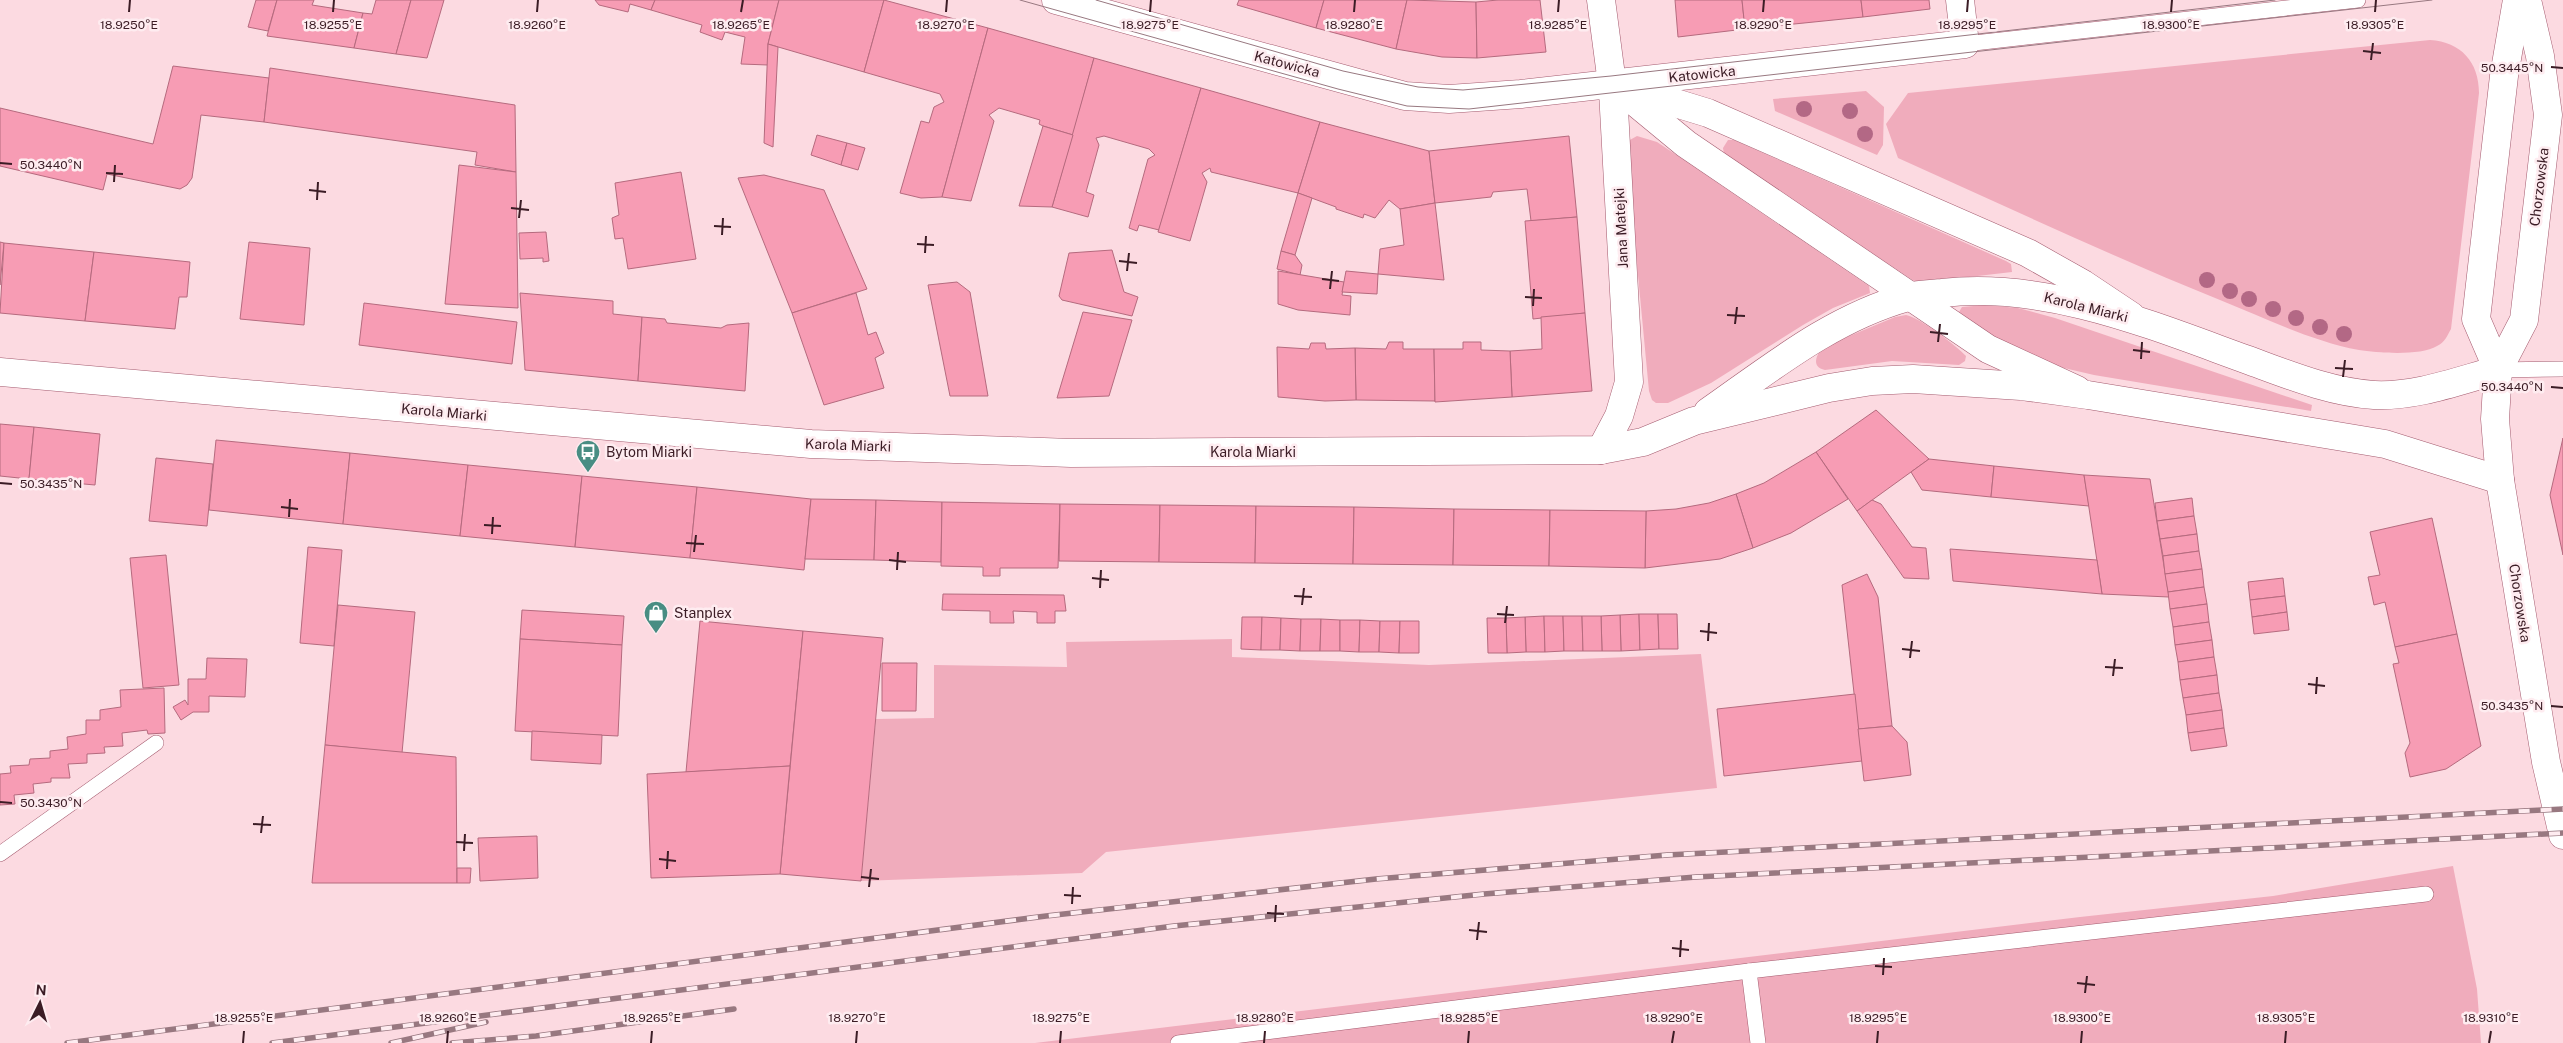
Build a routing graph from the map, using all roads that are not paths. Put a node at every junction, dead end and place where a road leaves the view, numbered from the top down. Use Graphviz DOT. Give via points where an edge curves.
graph roads {
  1 [pos="1056,0"];
  2 [pos="1601,0"];
  3 [pos="1960,0"];
  4 [pos="2358,0"];
  5 [pos="2517,0"];
  6 [pos="2527,0"];
  7 [pos="1964,44"];
  8 [pos="2563,83"];
  9 [pos="1612,84"];
  10 [pos="2548,115"];
  11 [pos="1910,297"];
  12 [pos="2137,320"];
  13 [pos="2563,369"];
  14 [pos="2498,370"];
  15 [pos="0,372"];
  16 [pos="2088,395"];
  17 [pos="1694,421"];
  18 [pos="1601,450"];
  19 [pos="2500,480"];
  20 [pos="156,743"];
  21 [pos="2563,835"];
  22 [pos="0,854"];
  23 [pos="2426,894"];
  24 [pos="1749,971"];
  25 [pos="1178,1043"];
  26 [pos="1758,1043"];
  1 -- 9 [label="main road, Katowicka" via="1405,96 1477,99"];
  2 -- 9 [label="main road, Jana Matejki"];
  3 -- 7 [label="main road"];
  4 -- 7 [label="lane, Katowicka"];
  5 -- 14 [label="main road, Chorzowska" via="2504,76 2476,319"];
  6 -- 10 [label="main road, Chorzowska" via="2540,56"];
  7 -- 9 [label="main road, Katowicka"];
  8 -- 10 [label="main road"];
  9 -- 11 [label="main road" via="1686,144"];
  9 -- 12 [label="main road" via="1708,113 2028,253"];
  9 -- 18 [label="main road, Jana Matejki" via="1628,382 1619,416"];
  10 -- 14 [label="main road, Chorzowska" via="2524,320"];
  11 -- 12 [label="main road, Karola Miarki" via="1966,291 2028,293"];
  11 -- 16 [label="main road" via="1988,349"];
  11 -- 17 [label="main road, Karola Miarki" via="1828,329"];
  12 -- 14 [label="main road, Karola Miarki" via="2347,392 2374,395 2409,393"];
  13 -- 14 [label="lane"];
  14 -- 19 [label="main road, Chorzowska" via="2495,419"];
  15 -- 18 [label="main road, Karola Miarki" via="811,444 1071,453"];
  16 -- 17 [label="main road, Karola Miarki" via="1952,380 1872,381 1829,388"];
  16 -- 19 [label="main road, Karola Miarki" via="2385,444"];
  17 -- 18 [label="main road, Karola Miarki" via="1643,442"];
  19 -- 21 [label="main road, Chorzowska" via="2546,762"];
  20 -- 22 [label="lane"];
  23 -- 24 [label="lane"];
  24 -- 25 [label="lane"];
  24 -- 26 [label="lane"];
}
